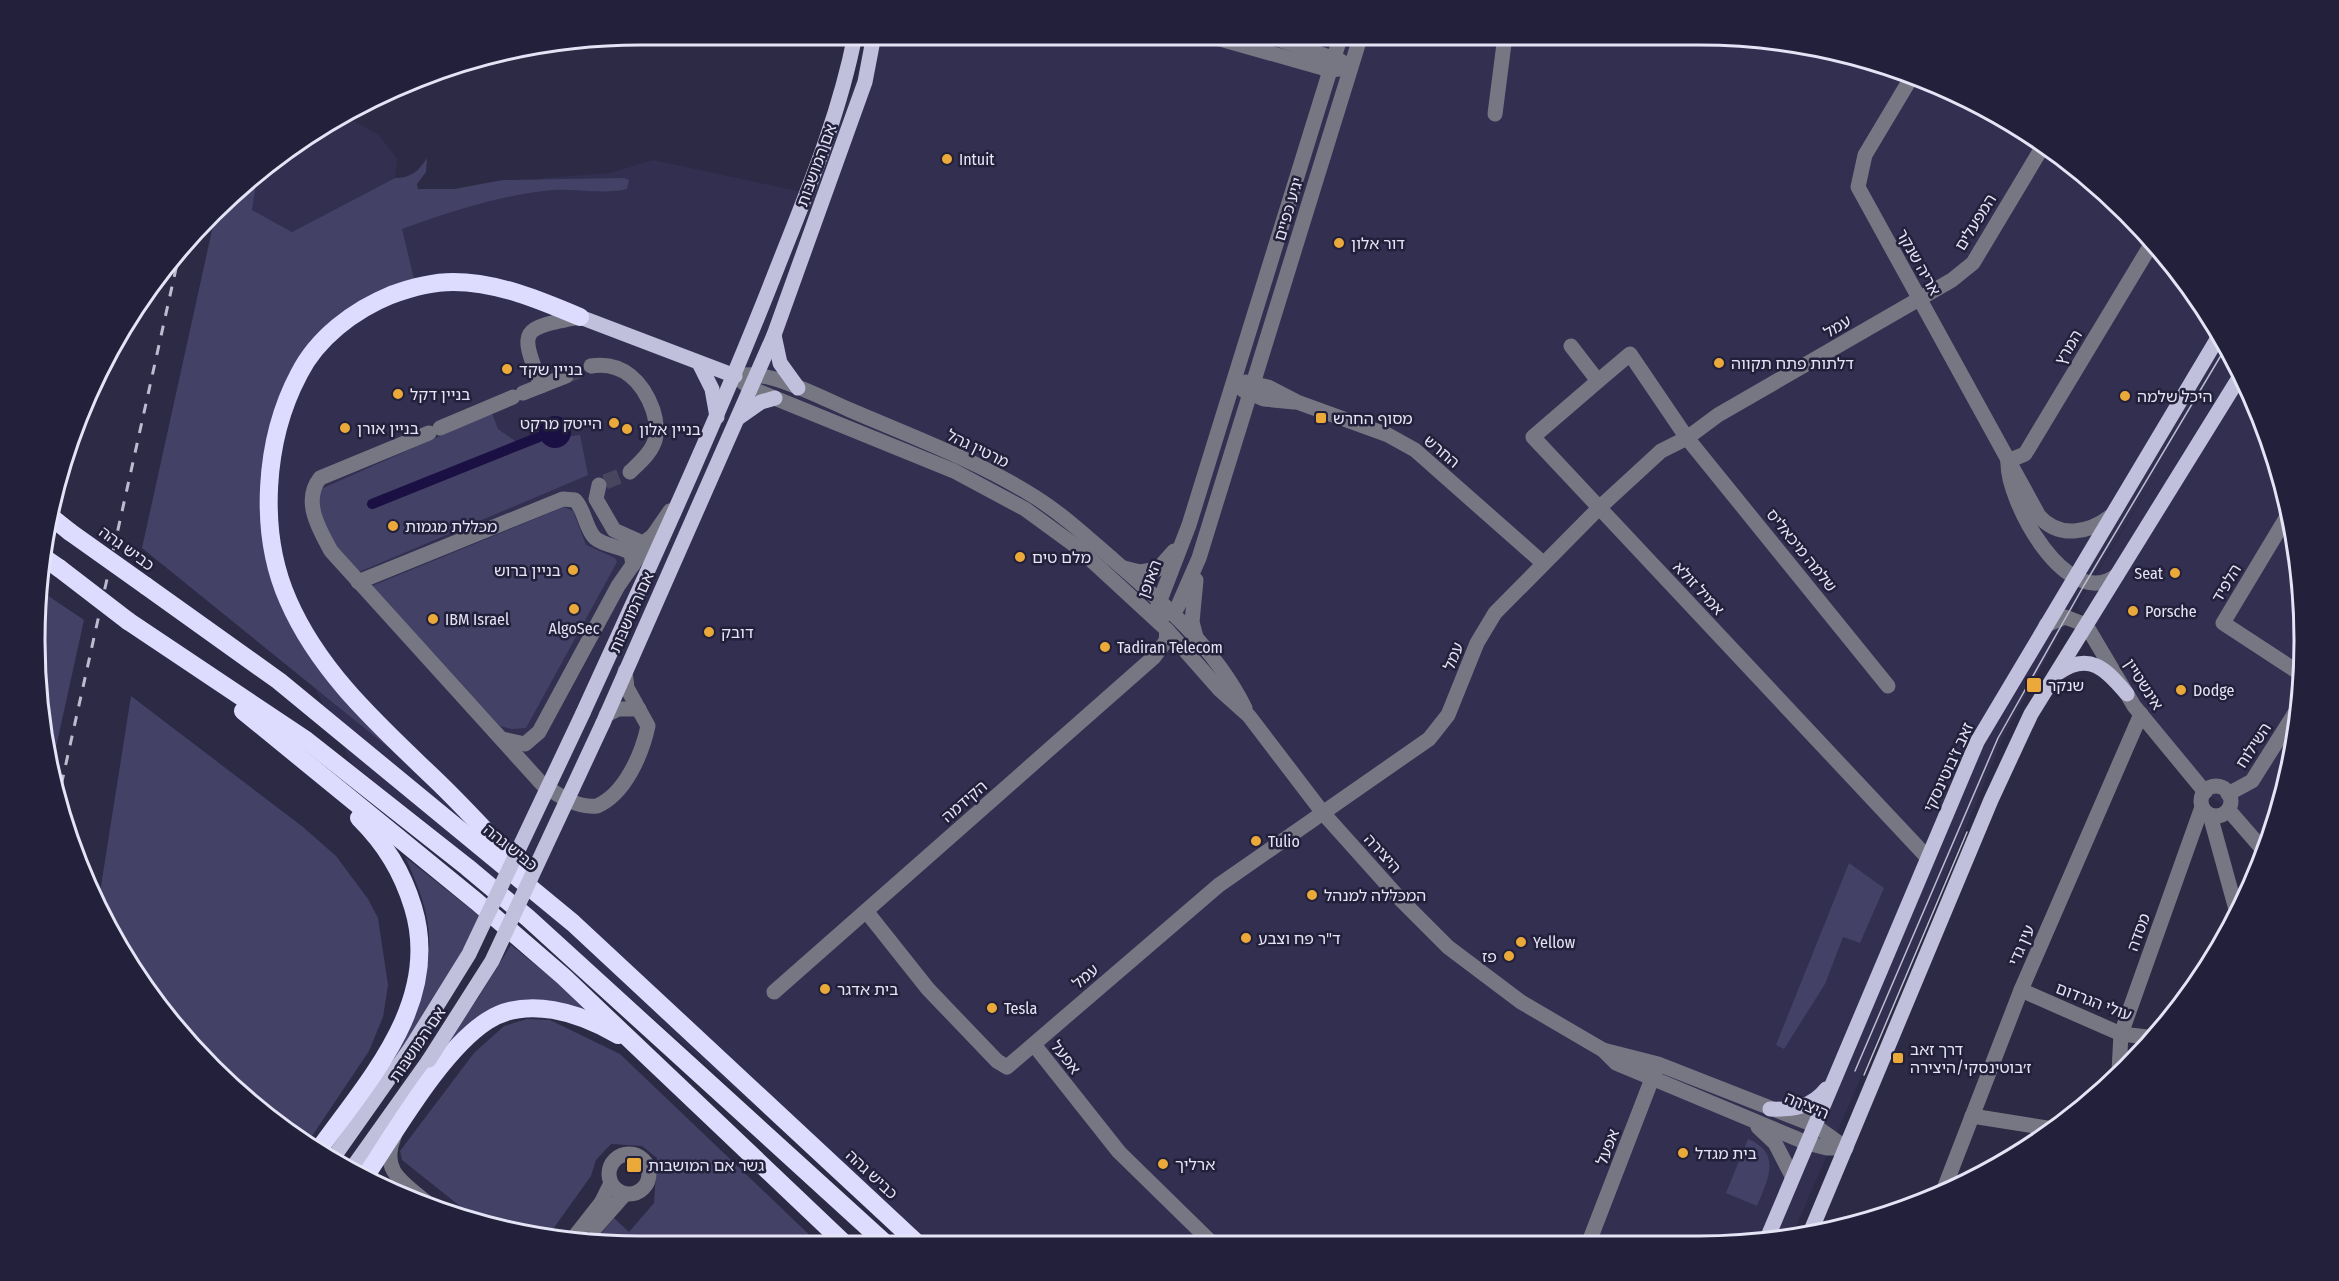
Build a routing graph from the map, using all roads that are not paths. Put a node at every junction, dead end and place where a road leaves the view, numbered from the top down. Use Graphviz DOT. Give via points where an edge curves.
graph roads {
  1 [pos="853,45"];
  2 [pos="872,45"];
  3 [pos="1240,45"];
  4 [pos="1298,45"];
  5 [pos="1321,45"];
  6 [pos="1337,45"];
  7 [pos="1358,45"];
  8 [pos="1504,45"];
  9 [pos="1308,48"];
  10 [pos="1302,63"];
  11 [pos="1332,63"];
  12 [pos="1351,68"];
  13 [pos="1908,83"];
  14 [pos="1322,96"];
  15 [pos="1495,114"];
  16 [pos="2039,152"];
  17 [pos="2148,250"];
  18 [pos="1918,297"];
  19 [pos="580,317"];
  20 [pos="774,335"];
  21 [pos="2214,344"];
  22 [pos="1571,346"];
  23 [pos="699,363"];
  24 [pos="591,366"];
  25 [pos="566,376"];
  26 [pos="735,376"];
  27 [pos="753,381"];
  28 [pos="1598,381"];
  29 [pos="1231,382"];
  30 [pos="2236,383"];
  31 [pos="541,386"];
  32 [pos="798,388"];
  33 [pos="1252,388"];
  34 [pos="775,398"];
  35 [pos="1274,401"];
  36 [pos="1298,402"];
  37 [pos="717,417"];
  38 [pos="736,420"];
  39 [pos="1241,423"];
  40 [pos="1687,438"];
  41 [pos="2008,461"];
  42 [pos="630,472"];
  43 [pos="684,492"];
  44 [pos="563,499"];
  45 [pos="1599,508"];
  46 [pos="2111,516"];
  47 [pos="57,521"];
  48 [pos="2283,523"];
  49 [pos="1189,525"];
  50 [pos="654,535"];
  51 [pos="1199,558"];
  52 [pos="50,562"];
  53 [pos="1543,563"];
  54 [pos="633,565"];
  55 [pos="1121,566"];
  56 [pos="2075,575"];
  57 [pos="2117,575"];
  58 [pos="358,582"];
  59 [pos="1160,600"];
  60 [pos="1174,612"];
  61 [pos="1154,617"];
  62 [pos="2046,625"];
  63 [pos="2086,625"];
  64 [pos="1167,630"];
  65 [pos="1197,639"];
  66 [pos="163,646"];
  67 [pos="2293,669"];
  68 [pos="625,671"];
  69 [pos="2055,675"];
  70 [pos="1888,686"];
  71 [pos="2127,694"];
  72 [pos="639,709"];
  73 [pos="2141,714"];
  74 [pos="1249,716"];
  75 [pos="604,719"];
  76 [pos="2288,724"];
  77 [pos="540,732"];
  78 [pos="501,738"];
  79 [pos="295,752"];
  80 [pos="524,764"];
  81 [pos="2205,792"];
  82 [pos="2228,794"];
  83 [pos="2206,811"];
  84 [pos="1323,813"];
  85 [pos="2232,814"];
  86 [pos="2258,844"];
  87 [pos="1927,857"];
  88 [pos="2234,902"];
  89 [pos="866,911"];
  90 [pos="573,923"];
  91 [pos="2021,990"];
  92 [pos="774,992"];
  93 [pos="2121,1034"];
  94 [pos="2143,1036"];
  95 [pos="634,1045"];
  96 [pos="1035,1046"];
  97 [pos="1603,1050"];
  98 [pos="2119,1062"];
  99 [pos="1658,1064"];
  100 [pos="1839,1068"];
  101 [pos="1652,1080"];
  102 [pos="1770,1109"];
  103 [pos="1972,1116"];
  104 [pos="1749,1119"];
  105 [pos="1814,1125"];
  106 [pos="2041,1127"];
  107 [pos="396,1132"];
  108 [pos="1807,1143"];
  109 [pos="323,1144"];
  110 [pos="1845,1148"];
  111 [pos="337,1152"];
  112 [pos="356,1163"];
  113 [pos="369,1171"];
  114 [pos="1792,1176"];
  115 [pos="1947,1182"];
  116 [pos="611,1183"];
  117 [pos="414,1192"];
  118 [pos="625,1194"];
  119 [pos="1813,1225"];
  120 [pos="1770,1232"];
  121 [pos="578,1233"];
  122 [pos="590,1234"];
  123 [pos="836,1236"];
  124 [pos="877,1236"];
  125 [pos="909,1236"];
  126 [pos="1205,1236"];
  127 [pos="1591,1236"];
  1 -- 26 [label="main road, אם המושבות" via="847,76 811,181"];
  2 -- 20 [label="main road, אם המושבות" via="865,82"];
  3 -- 10 [label="street"];
  4 -- 9 [label="street"];
  5 -- 9 [label="street"];
  6 -- 11 [label="street, יגיע כפיים"];
  7 -- 12 [label="street, יגיע כפיים"];
  8 -- 15 [label="street"];
  9 -- 11 [label="street"];
  10 -- 11 [label="street"];
  10 -- 14 [label="street" via="1316,77"];
  11 -- 12 [label="street"];
  11 -- 14 [label="street, יגיע כפיים"];
  12 -- 33 [label="street, יגיע כפיים"];
  13 -- 18 [label="street, אריה שנקר" via="1865,155 1858,187"];
  14 -- 29 [label="street, יגיע כפיים"];
  16 -- 18 [label="street, המפעלים" via="1972,263 1952,280"];
  17 -- 41 [label="street, המרץ" via="2025,454"];
  18 -- 40 [label="street, עמל" via="1718,415"];
  18 -- 41 [label="street, אריה שנקר"];
  19 -- 23 [label="main road, מרטין גהל"];
  19 -- 31 [label="street" via="528,333 526,345"];
  19 -- 90 [label="highway" via="516,292 453,282 428,284 378,300 329,334 299,373 280,422 270,486 274,561 287,599 314,650 348,693 452,795"];
  20 -- 27 [label="main road, אם המושבות"];
  20 -- 32 [label="main road" via="780,363"];
  21 -- 46 [label="main road, זאב ז'בוטינסקי"];
  22 -- 28 [label="street"];
  23 -- 26 [label="main road, מרטין גהל"];
  23 -- 37 [label="main road" via="712,389"];
  24 -- 42 [label="street" via="602,364 621,370 637,379 646,392 655,419 654,442"];
  25 -- 31 [label="street"];
  26 -- 27 [label="street, מרטין גהל"];
  26 -- 37 [label="main road, אם המושבות"];
  27 -- 32 [label="street, מרטין גהל"];
  27 -- 34 [label="street, מרטין גהל"];
  27 -- 38 [label="main road, אם המושבות"];
  28 -- 40 [label="street, שלמה מיכאליס" via="1630,354"];
  28 -- 45 [label="street, אמיל זולא" via="1533,437"];
  29 -- 33 [label="street, החרש"];
  29 -- 49 [label="street, האופן"];
  30 -- 57 [label="main road"];
  31 -- 58 [label="street" via="320,478 311,496 312,507 331,551"];
  32 -- 55 [label="street, מרטין גהל" via="960,457 1036,498"];
  33 -- 35 [label="street, החרש"];
  33 -- 36 [label="street, החרש" via="1277,391"];
  33 -- 39 [label="street"];
  34 -- 38 [label="main road" via="761,402"];
  34 -- 61 [label="street, מרטין גהל" via="954,471 1025,509 1077,547"];
  35 -- 36 [label="street, החרש"];
  35 -- 39 [label="street" via="1255,407"];
  36 -- 53 [label="street, החרש" via="1388,435 1415,450"];
  37 -- 43 [label="main road, אם המושבות"];
  38 -- 68 [label="main road, אם המושבות"];
  39 -- 51 [label="street"];
  40 -- 45 [label="street, עמל" via="1661,451"];
  40 -- 70 [label="street, שלמה מיכאליס"];
  41 -- 46 [label="street, אריה שנקר" via="2046,524 2078,531 2091,529"];
  41 -- 56 [label="street, אריה שנקר" via="2007,476 2041,548"];
  43 -- 50 [label="street"];
  43 -- 111 [label="main road, אם המושבות, bridge" via="469,954 412,1046"];
  44 -- 50 [label="street" via="602,483 596,499 614,531 643,543"];
  44 -- 54 [label="street" via="575,500 592,534 631,553"];
  44 -- 58 [label="street"];
  45 -- 53 [label="street, עמל"];
  45 -- 87 [label="street, אמיל זולא"];
  46 -- 56 [label="main road, זאב ז'בוטינסקי"];
  47 -- 90 [label="highway, כביש גהה, bridge" via="279,681"];
  48 -- 67 [label="street, הלפיד" via="2223,623"];
  49 -- 55 [label="street" via="1158,569 1140,572"];
  49 -- 59 [label="street, האופן"];
  50 -- 54 [label="street"];
  51 -- 60 [label="street"];
  51 -- 65 [label="street" via="1192,605"];
  52 -- 66 [label="highway, bridge"];
  53 -- 84 [label="street, עמל" via="1485,628 1440,729 1408,756"];
  54 -- 77 [label="street"];
  55 -- 59 [label="street, מרטין גהל"];
  56 -- 57 [label="street, אריה שנקר" via="2099,584"];
  56 -- 62 [label="main road, זאב ז'בוטינסקי"];
  57 -- 63 [label="main road"];
  58 -- 78 [label="street"];
  59 -- 60 [label="street, מרטין גהל"];
  59 -- 61 [label="street, האופן"];
  60 -- 61 [label="street, האופן"];
  60 -- 65 [label="street, היצירה"];
  61 -- 64 [label="street, היצירה"];
  62 -- 63 [label="street" via="2065,617"];
  62 -- 87 [label="main road, זאב ז'בוטינסקי" via="1977,742"];
  63 -- 69 [label="main road"];
  63 -- 71 [label="street, אינשטיין"];
  64 -- 74 [label="street, היצירה" via="1220,690"];
  64 -- 89 [label="street, הקידמה" via="1166,641 1154,657"];
  65 -- 74 [label="street, היצירה" via="1236,689"];
  66 -- 79 [label="highway"];
  66 -- 124 [label="highway" via="306,740 467,867"];
  68 -- 72 [label="street" via="627,688"];
  68 -- 75 [label="main road, אם המושבות"];
  69 -- 71 [label="main road" via="2069,665 2098,665"];
  69 -- 110 [label="main road" via="2010,758"];
  71 -- 73 [label="street, אינשטיין"];
  72 -- 75 [label="street" via="618,709"];
  72 -- 80 [label="street" via="648,726 646,736 623,785 606,802 588,807 559,796"];
  73 -- 81 [label="street, אינשטיין"];
  73 -- 91 [label="street, עין גדי"];
  74 -- 84 [label="street, היצירה"];
  75 -- 112 [label="main road, אם המושבות, bridge" via="492,961 429,1060"];
  76 -- 82 [label="street, השילוח" via="2252,781"];
  77 -- 78 [label="street" via="525,744"];
  77 -- 80 [label="street"];
  78 -- 80 [label="street"];
  79 -- 95 [label="highway" via="564,977"];
  79 -- 109 [label="highway" via="391,855 410,897 420,940 417,986 402,1026"];
  81 -- 82 [label="street" via="2217,786"];
  81 -- 83 [label="street" via="2201,799"];
  82 -- 83 [label="street" via="2231,802 2225,813 2218,816"];
  83 -- 88 [label="street"];
  83 -- 93 [label="street, מסדה"];
  84 -- 96 [label="street, עמל" via="1219,885 1059,1021"];
  84 -- 97 [label="street, היצירה" via="1448,947 1521,1002"];
  85 -- 86 [label="street"];
  87 -- 100 [label="main road, זאב ז'בוטינסקי"];
  89 -- 92 [label="street, הקידמה"];
  89 -- 96 [label="street, אפעל" via="928,989 997,1061 1007,1067"];
  90 -- 125 [label="highway, כביש גהה"];
  91 -- 93 [label="street, עולי הגרדום"];
  91 -- 103 [label="street, עין גדי"];
  93 -- 94 [label="street, עולי הגרדום"];
  93 -- 98 [label="street, מסדה"];
  95 -- 107 [label="highway" via="608,1030 552,1009 503,1014 474,1032 453,1054"];
  95 -- 123 [label="highway"];
  96 -- 126 [label="street, אפעל" via="1119,1152"];
  97 -- 99 [label="street, היצירה"];
  97 -- 101 [label="street, היצירה" via="1616,1063"];
  99 -- 101 [label="street, אפעל"];
  99 -- 102 [label="street, היצירה"];
  100 -- 102 [label="main road" via="1814,1101 1796,1108"];
  100 -- 105 [label="main road, זאב ז'בוטינסקי"];
  101 -- 104 [label="street, היצירה"];
  101 -- 127 [label="street, אפעל"];
  102 -- 105 [label="street, היצירה"];
  103 -- 106 [label="street"];
  103 -- 115 [label="street, עין גדי"];
  104 -- 108 [label="street, היצירה"];
  104 -- 114 [label="street" via="1774,1143"];
  105 -- 108 [label="main road, זאב ז'בוטינסקי"];
  105 -- 110 [label="street, היצירה"];
  107 -- 113 [label="highway"];
  107 -- 117 [label="street" via="388,1156 393,1172"];
  108 -- 110 [label="street, היצירה"];
  108 -- 114 [label="main road, זאב ז'בוטינסקי"];
  110 -- 119 [label="main road"];
  114 -- 120 [label="main road, זאב ז'בוטינסקי"];
  116 -- 118 [label="street"];
  116 -- 118 [label="street" via="609,1171 616,1160 627,1155 644,1161 649,1172 646,1184 637,1192"];
  116 -- 121 [label="street"];
  118 -- 122 [label="street"];
}
